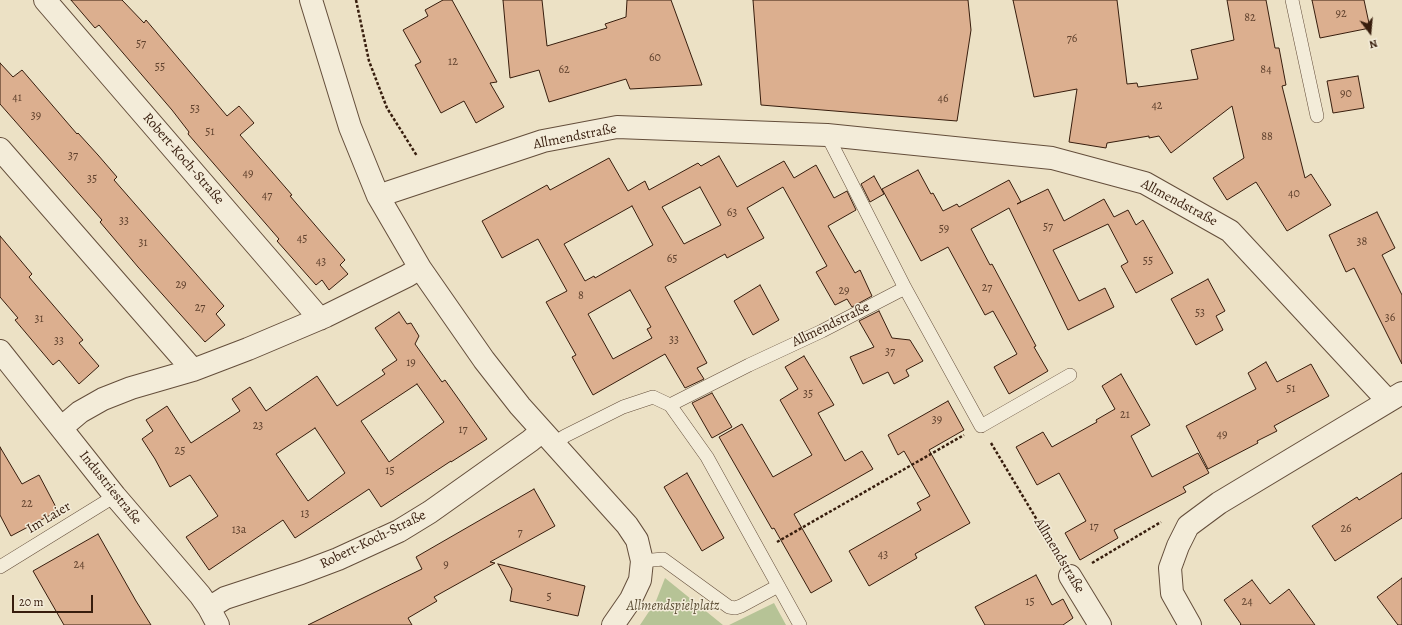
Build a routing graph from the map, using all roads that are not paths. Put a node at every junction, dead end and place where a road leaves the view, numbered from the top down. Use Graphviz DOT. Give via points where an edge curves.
graph roads {
  1 [pos="45,0"];
  2 [pos="311,0"];
  3 [pos="1292,0"];
  4 [pos="1317,116"];
  5 [pos="827,135"];
  6 [pos="0,149"];
  7 [pos="378,196"];
  8 [pos="420,268"];
  9 [pos="905,288"];
  10 [pos="320,319"];
  11 [pos="0,351"];
  12 [pos="193,370"];
  13 [pos="1070,375"];
  14 [pos="1395,397"];
  15 [pos="670,404"];
  16 [pos="61,428"];
  17 [pos="548,438"];
  18 [pos="115,496"];
  19 [pos="642,561"];
  20 [pos="0,567"];
  21 [pos="1070,576"];
  22 [pos="778,586"];
  23 [pos="214,617"];
  24 [pos="613,625"];
  25 [pos="800,625"];
  26 [pos="1100,625"];
  27 [pos="1190,625"];
  1 -- 10 [label="street, Robert-Koch-Straße"];
  2 -- 7 [label="street" via="350,128"];
  3 -- 4 [label="lane"];
  5 -- 7 [label="street, Allmendstraße" via="617,127 543,141"];
  5 -- 9 [label="lane"];
  5 -- 14 [label="street, Allmendstraße" via="1052,158 1145,183 1230,231"];
  6 -- 12 [label="street"];
  7 -- 8 [label="street"];
  8 -- 10 [label="street"];
  8 -- 17 [label="street" via="484,360"];
  9 -- 13 [label="lane" via="981,426"];
  9 -- 15 [label="lane, Allmendstraße"];
  10 -- 12 [label="street"];
  11 -- 16 [label="street, Industriestraße"];
  12 -- 16 [label="street" via="103,399 80,412"];
  14 -- 27 [label="street, Allmendstraße" via="1219,503 1188,526 1170,568 1172,593"];
  15 -- 17 [label="lane" via="653,397 623,407 565,436"];
  15 -- 22 [label="lane" via="707,457"];
  16 -- 18 [label="street, Industriestraße"];
  17 -- 19 [label="street" via="628,525 637,540"];
  17 -- 23 [label="street, Robert-Koch-Straße" via="530,441 399,531 338,559 225,598"];
  18 -- 20 [label="lane, Im Laier"];
  18 -- 23 [label="street, Industriestraße" via="200,595"];
  19 -- 22 [label="lane" via="663,559 729,607 741,606"];
  19 -- 24 [label="street" via="637,588"];
  21 -- 26 [label="street, Allmendstraße"];
  22 -- 25 [label="lane"];
}
